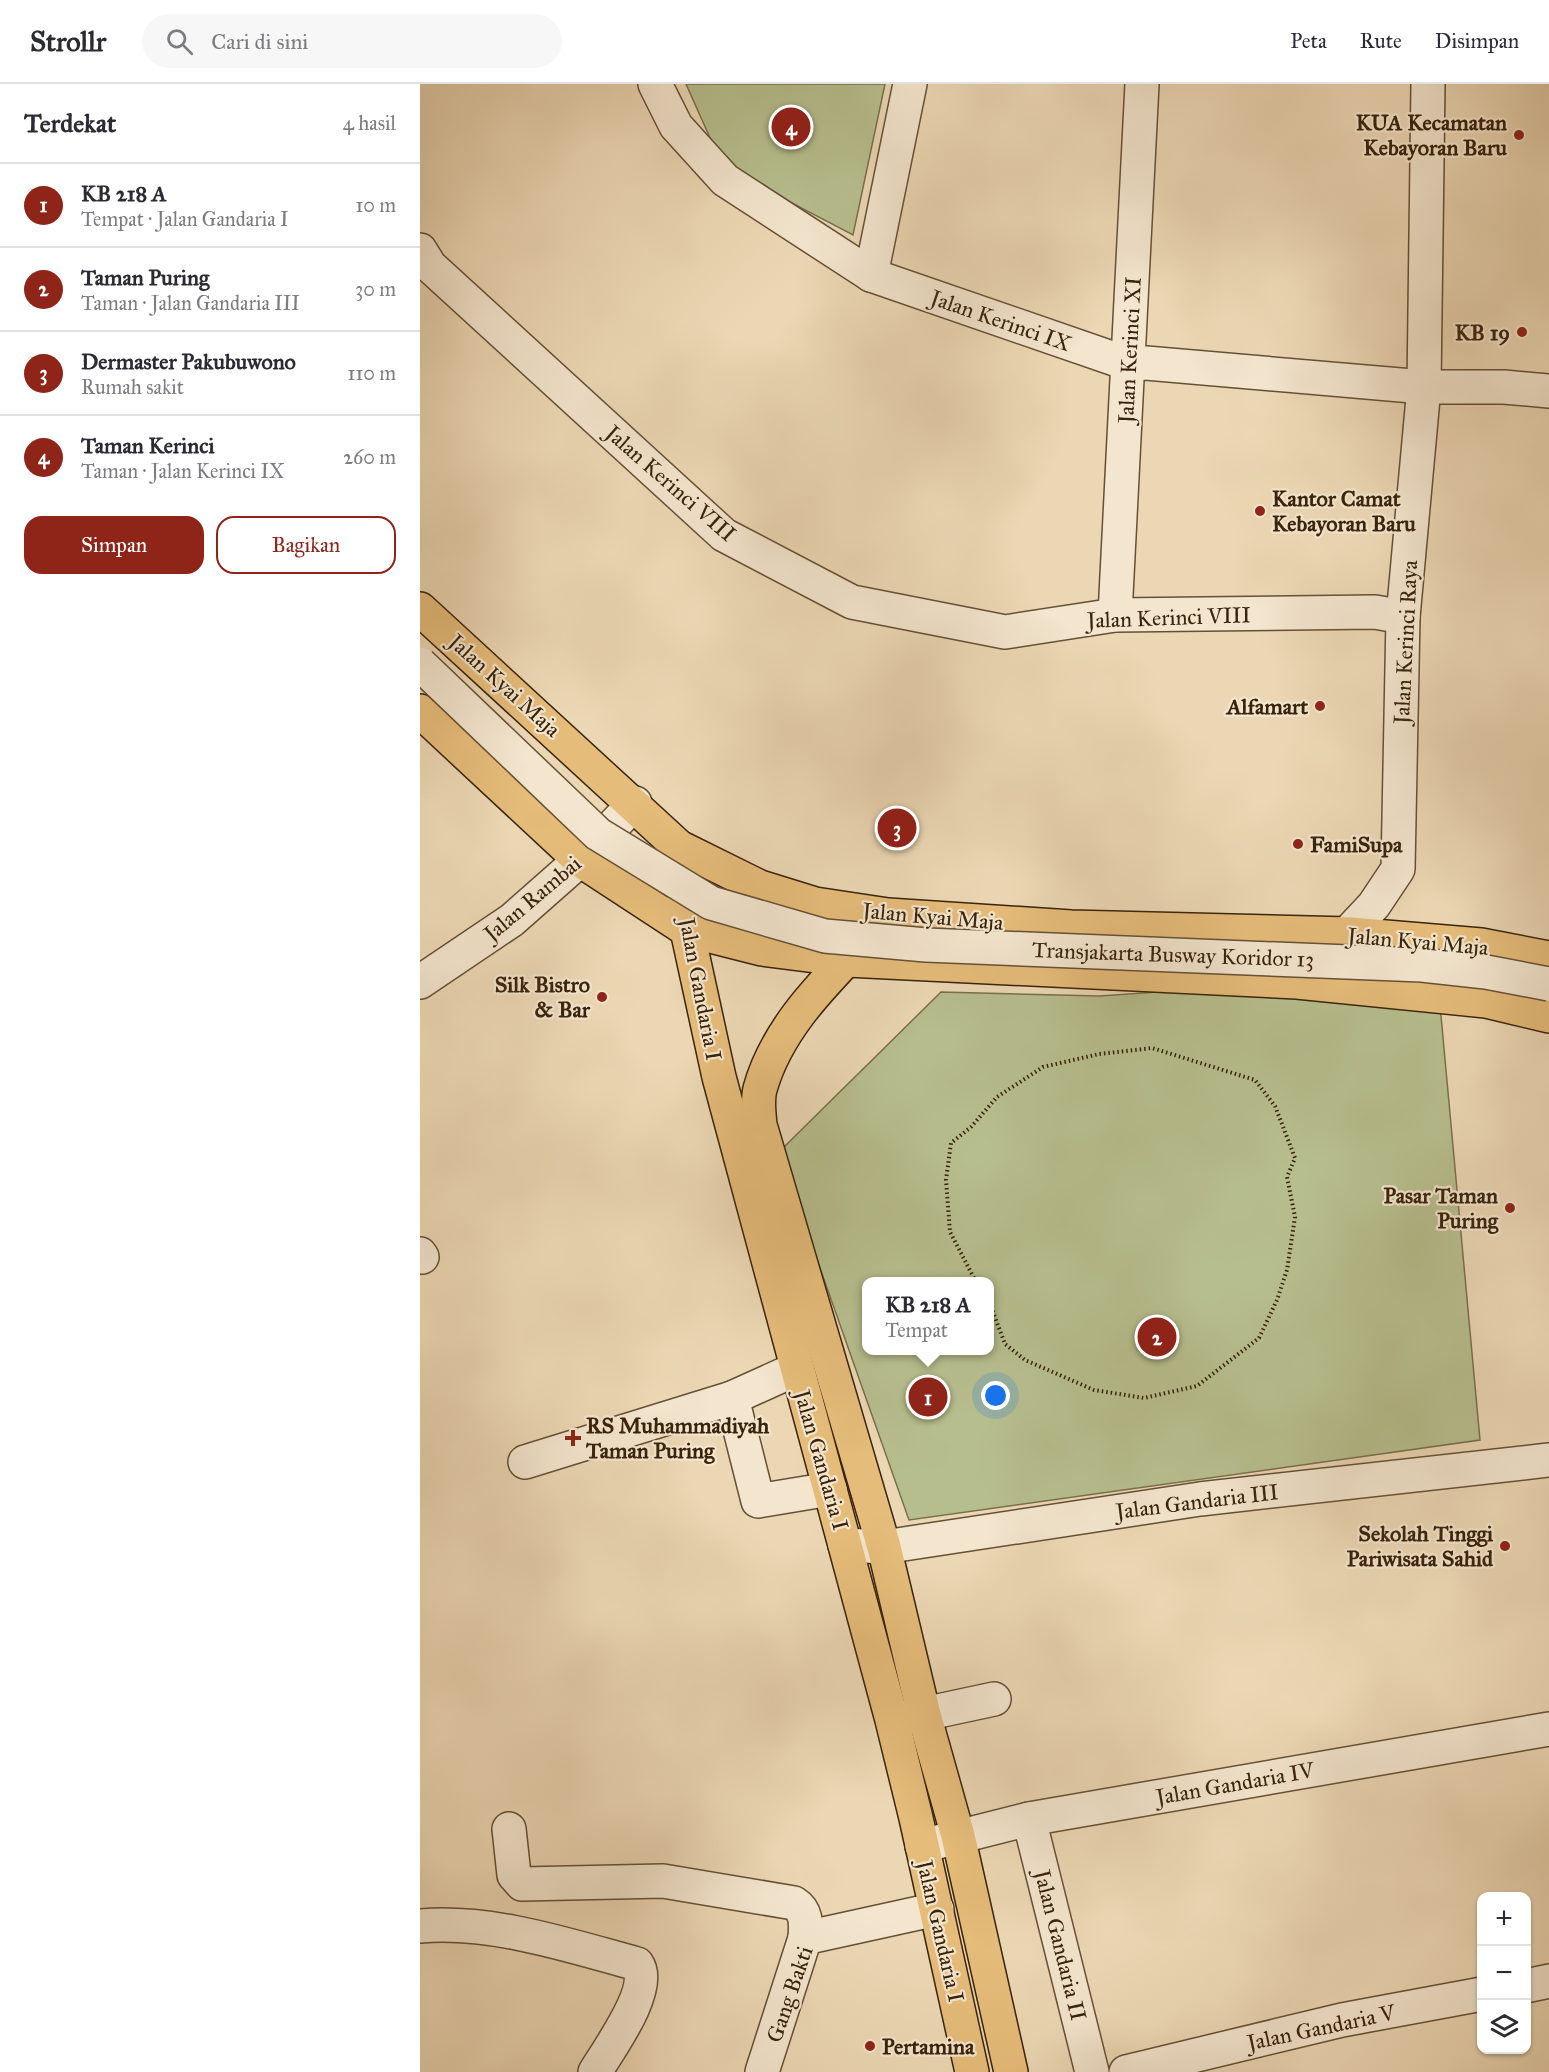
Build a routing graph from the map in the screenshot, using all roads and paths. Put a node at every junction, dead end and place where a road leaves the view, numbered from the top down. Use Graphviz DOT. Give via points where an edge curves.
graph roads {
  1 [pos="655,84"];
  2 [pos="910,84"];
  3 [pos="1142,84"];
  4 [pos="1428,84"];
  5 [pos="420,250"];
  6 [pos="871,275"];
  7 [pos="1129,364"];
  8 [pos="1424,387"];
  9 [pos="1549,391"];
  10 [pos="420,609"];
  11 [pos="1115,615"];
  12 [pos="1403,617"];
  13 [pos="420,664"];
  14 [pos="420,711"];
  15 [pos="635,803"];
  16 [pos="680,847"];
  17 [pos="580,860"];
  18 [pos="888,915"];
  19 [pos="687,930"];
  20 [pos="1350,934"];
  21 [pos="1549,958"];
  22 [pos="847,960"];
  23 [pos="420,982"];
  24 [pos="1297,982"];
  25 [pos="1549,984"];
  26 [pos="1549,1016"];
  27 [pos="974,1277"];
  28 [pos="994,1315"];
  29 [pos="796,1369"];
  30 [pos="732,1398"];
  31 [pos="1549,1460"];
  32 [pos="525,1462"];
  33 [pos="830,1489"];
  34 [pos="845,1545"];
  35 [pos="884,1547"];
  36 [pos="994,1699"];
  37 [pos="924,1715"];
  38 [pos="891,1720"];
  39 [pos="1549,1729"];
  40 [pos="1029,1819"];
  41 [pos="509,1829"];
  42 [pos="958,1836"];
  43 [pos="922,1846"];
  44 [pos="937,1909"];
  45 [pos="420,1926"];
  46 [pos="805,1938"];
  47 [pos="1549,1982"];
  48 [pos="1531,1985"];
  49 [pos="1477,1995"];
  50 [pos="595,2072"];
  51 [pos="762,2072"];
  52 [pos="972,2072"];
  53 [pos="1011,2072"];
  54 [pos="1092,2072"];
  55 [pos="1126,2072"];
  1 -- 6 [label="street, Jalan Kerinci IX" via="676,126 725,180"];
  2 -- 6 [label="street"];
  3 -- 7 [label="street, Jalan Kerinci XI"];
  4 -- 8 [label="street, Jalan Kerinci Raya"];
  5 -- 11 [label="street, Jalan Kerinci VIII" via="438,274 724,535 852,602 1005,632"];
  6 -- 7 [label="street, Jalan Kerinci IX"];
  7 -- 8 [label="street, Jalan Kerinci IX"];
  7 -- 11 [label="street, Jalan Kerinci XI"];
  8 -- 9 [label="street, Jalan Kerinci IX"];
  8 -- 12 [label="street, Jalan Kerinci Raya"];
  10 -- 15 [label="main road, Jalan Kyai Maja"];
  11 -- 12 [label="street, Jalan Kerinci VIII" via="1375,612"];
  12 -- 20 [label="street, Jalan Kerinci Raya" via="1398,869"];
  13 -- 25 [label="street, Transjakarta Busway Koridor 13, bridge" via="598,834 711,903 825,936 926,945 1422,965"];
  14 -- 17 [label="main road, Jalan Kyai Maja"];
  15 -- 16 [label="main road, Jalan Kyai Maja"];
  15 -- 17 [label="street, Jalan Rambai"];
  16 -- 18 [label="main road, Jalan Kyai Maja" via="760,886 815,904"];
  16 -- 19 [label="main road, Jalan Gandaria I"];
  17 -- 19 [label="main road, Jalan Kyai Maja"];
  17 -- 23 [label="street, Jalan Rambai" via="512,920"];
  18 -- 20 [label="main road, Jalan Kyai Maja" via="1071,927"];
  18 -- 22 [label="main road, Jalan Gandaria I"];
  19 -- 22 [label="main road, Jalan Kyai Maja" via="762,949"];
  19 -- 29 [label="main road, Jalan Gandaria I" via="719,1077"];
  20 -- 21 [label="main road, Jalan Kyai Maja" via="1481,945"];
  20 -- 24 [label="street, Jalan Kerinci Raya"];
  22 -- 24 [label="main road, Jalan Kyai Maja"];
  22 -- 35 [label="main road, Jalan Gandaria I" via="805,1003 769,1065 759,1091 760,1125"];
  24 -- 26 [label="main road, Jalan Kyai Maja" via="1486,1001"];
  27 -- 28 [label="path" via="950,1232 946,1180 951,1143 997,1097 1042,1067 1099,1054 1152,1048 1255,1080 1275,1106 1295,1158 1287,1177 1295,1217 1287,1270 1259,1338 1197,1386 1144,1398 1094,1390 1025,1360 1005,1344"];
  29 -- 30 [label="street"];
  29 -- 33 [label="main road, Jalan Gandaria I"];
  30 -- 32 [label="street"];
  30 -- 33 [label="street" via="758,1501"];
  31 -- 35 [label="street, Jalan Gandaria III" via="1200,1499"];
  33 -- 34 [label="main road, Jalan Gandaria I"];
  34 -- 35 [label="street, Jalan Gandaria III"];
  34 -- 38 [label="main road, Jalan Gandaria I"];
  35 -- 37 [label="main road, Jalan Gandaria I"];
  36 -- 37 [label="street"];
  37 -- 38 [label="street"];
  37 -- 42 [label="main road, Jalan Gandaria I"];
  38 -- 43 [label="main road, Jalan Gandaria I"];
  39 -- 40 [label="street, Jalan Gandaria IV"];
  40 -- 42 [label="street, Jalan Gandaria IV"];
  40 -- 54 [label="street, Jalan Gandaria II"];
  41 -- 46 [label="street" via="514,1875 522,1884 663,1881 794,1903 806,1918"];
  42 -- 43 [label="street, Jalan Gandaria IV"];
  42 -- 53 [label="main road, Jalan Gandaria I"];
  43 -- 44 [label="main road, Jalan Gandaria I"];
  44 -- 46 [label="street, Gang Bakti"];
  44 -- 52 [label="main road, Jalan Gandaria I"];
  45 -- 50 [label="street" via="455,1923 516,1933 637,1964 642,1971 631,2013"];
  46 -- 51 [label="street, Gang Bakti"];
  47 -- 48 [label="street"];
  49 -- 55 [label="street, Jalan Gandaria V" via="1342,2020"];
}
